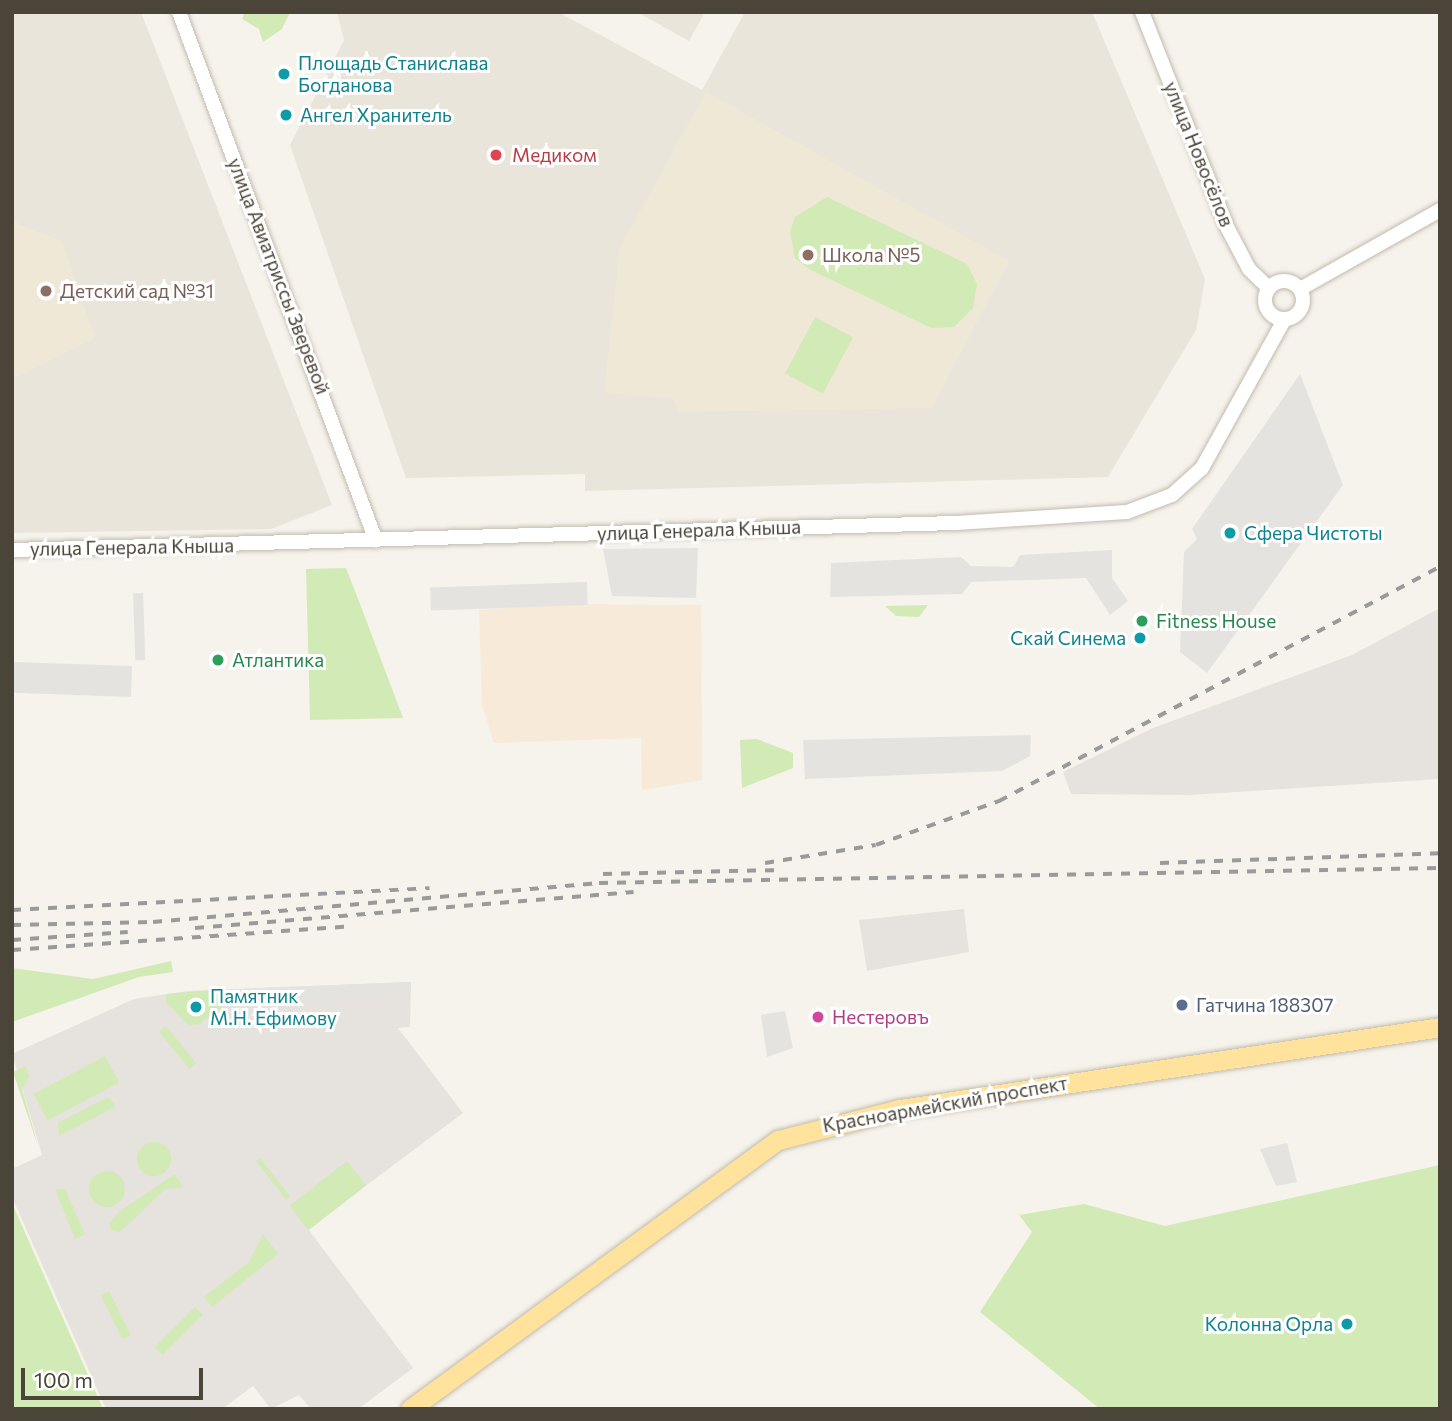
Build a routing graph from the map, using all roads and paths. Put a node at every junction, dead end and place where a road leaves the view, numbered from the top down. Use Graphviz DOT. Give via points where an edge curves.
graph roads {
  1 [pos="180,12"];
  2 [pos="1142,12"];
  3 [pos="1440,210"];
  4 [pos="1269,288"];
  5 [pos="1300,289"];
  6 [pos="1284,320"];
  7 [pos="376,541"];
  8 [pos="12,550"];
  9 [pos="1440,1027"];
  10 [pos="410,1409"];
  1 -- 7 [label="street, улица Авиатриссы Зверевой"];
  2 -- 4 [label="street, улица Новосёлов" via="1228,229 1249,269"];
  3 -- 5 [label="street"];
  4 -- 5 [label="street" via="1288,281"];
  4 -- 6 [label="street" via="1267,309"];
  5 -- 6 [label="street" via="1301,309"];
  6 -- 7 [label="street, улица Генерала Кныша" via="1202,468 1172,495 1127,512"];
  7 -- 8 [label="street, улица Генерала Кныша"];
  9 -- 10 [label="main road, Красноармейский проспект" via="900,1109 778,1140"];
}
